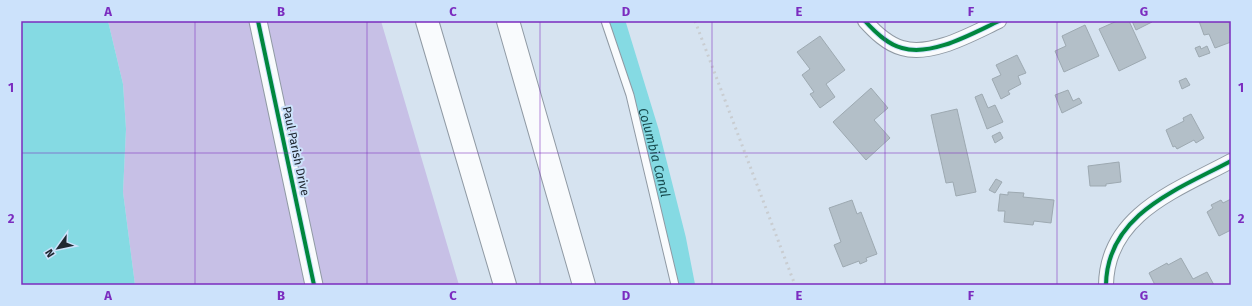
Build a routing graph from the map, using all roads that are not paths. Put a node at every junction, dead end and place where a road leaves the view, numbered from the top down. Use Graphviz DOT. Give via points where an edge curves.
graph roads {
  1 [pos="258,21"];
  2 [pos="427,21"];
  3 [pos="508,21"];
  4 [pos="605,21"];
  5 [pos="865,21"];
  6 [pos="1000,21"];
  7 [pos="1231,161"];
  8 [pos="314,285"];
  9 [pos="505,285"];
  10 [pos="584,285"];
  11 [pos="675,285"];
  12 [pos="1106,285"];
  1 -- 8 [label="street, Paul Parish Drive"];
  2 -- 9 [label="highway"];
  3 -- 10 [label="highway"];
  4 -- 11 [label="lane" via="630,95"];
  5 -- 6 [label="street" via="880,37 902,48 925,50 944,45"];
  7 -- 12 [label="street" via="1161,198 1138,214 1123,231 1111,253"];
}
